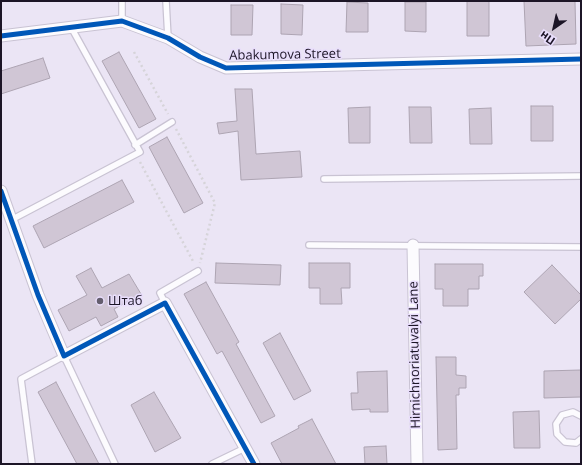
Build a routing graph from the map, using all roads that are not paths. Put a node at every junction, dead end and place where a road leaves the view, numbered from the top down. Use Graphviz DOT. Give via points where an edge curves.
graph roads {
  1 [pos="122,1"];
  2 [pos="166,1"];
  3 [pos="122,21"];
  4 [pos="71,28"];
  5 [pos="1,36"];
  6 [pos="168,38"];
  7 [pos="581,59"];
  8 [pos="172,122"];
  9 [pos="135,145"];
  10 [pos="581,176"];
  11 [pos="324,179"];
  12 [pos="1,191"];
  13 [pos="11,220"];
  14 [pos="309,245"];
  15 [pos="413,245"];
  16 [pos="581,247"];
  17 [pos="198,271"];
  18 [pos="165,303"];
  19 [pos="64,356"];
  20 [pos="581,416"];
  21 [pos="581,439"];
  22 [pos="245,448"];
  23 [pos="32,464"];
  24 [pos="114,464"];
  25 [pos="212,464"];
  26 [pos="254,464"];
  27 [pos="417,464"];
  1 -- 3 [label="lane"];
  2 -- 6 [label="lane"];
  3 -- 4 [label="street, Abakumova Street"];
  3 -- 6 [label="street, Abakumova Street"];
  4 -- 5 [label="street, Abakumova Street"];
  4 -- 9 [label="lane"];
  6 -- 7 [label="street, Abakumova Street" via="200,57 226,68"];
  8 -- 9 [label="lane"];
  9 -- 13 [label="lane" via="140,152"];
  10 -- 11 [label="lane"];
  12 -- 13 [label="street"];
  13 -- 19 [label="street" via="38,295"];
  14 -- 15 [label="lane"];
  15 -- 16 [label="lane"];
  15 -- 27 [label="street, Hirnichnoriatuvalyi Lane"];
  17 -- 18 [label="lane" via="160,293"];
  18 -- 19 [label="street"];
  18 -- 22 [label="street"];
  19 -- 23 [label="lane" via="21,379"];
  19 -- 24 [label="lane"];
  20 -- 21 [label="lane" via="573,412 562,415 556,424 557,434 565,442 576,443"];
  22 -- 25 [label="lane"];
  22 -- 26 [label="street"];
}
